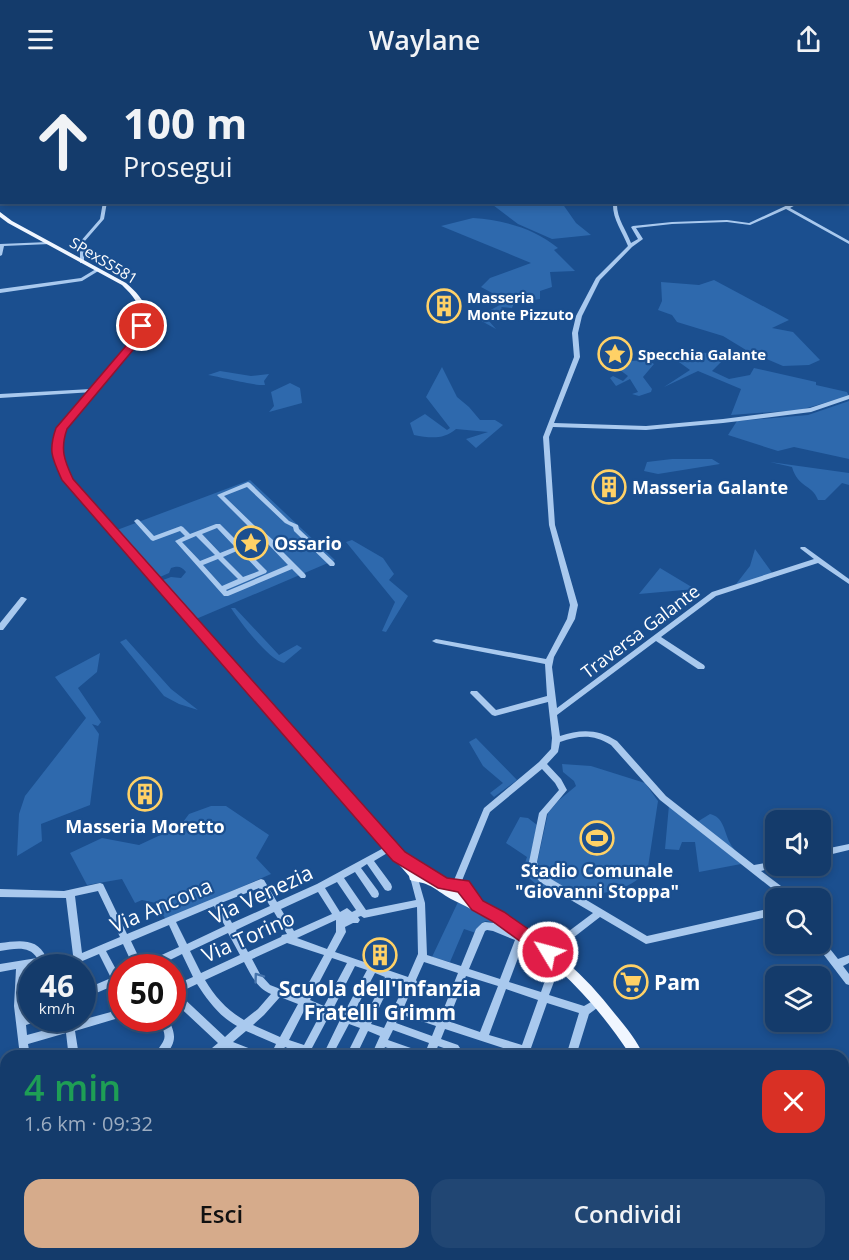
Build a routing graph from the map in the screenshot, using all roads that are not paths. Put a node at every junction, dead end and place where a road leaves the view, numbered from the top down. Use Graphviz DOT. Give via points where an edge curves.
graph roads {
  1 [pos="105,204"];
  2 [pos="614,204"];
  3 [pos="795,204"];
  4 [pos="788,208"];
  5 [pos="0,214"];
  6 [pos="620,224"];
  7 [pos="633,227"];
  8 [pos="48,243"];
  9 [pos="849,243"];
  10 [pos="630,246"];
  11 [pos="0,255"];
  12 [pos="82,262"];
  13 [pos="99,270"];
  14 [pos="0,291"];
  15 [pos="91,391"];
  16 [pos="0,396"];
  17 [pos="849,397"];
  18 [pos="550,425"];
  19 [pos="137,521"];
  20 [pos="197,533"];
  21 [pos="189,536"];
  22 [pos="240,548"];
  23 [pos="803,548"];
  24 [pos="218,556"];
  25 [pos="819,560"];
  26 [pos="199,564"];
  27 [pos="332,564"];
  28 [pos="293,566"];
  29 [pos="303,576"];
  30 [pos="847,578"];
  31 [pos="242,580"];
  32 [pos="221,589"];
  33 [pos="23,599"];
  34 [pos="0,628"];
  35 [pos="657,638"];
  36 [pos="436,641"];
  37 [pos="549,662"];
  38 [pos="701,667"];
  39 [pos="474,693"];
  40 [pos="552,698"];
  41 [pos="554,714"];
  42 [pos="556,740"];
  43 [pos="542,764"];
  44 [pos="391,847"];
  45 [pos="849,847"];
  46 [pos="831,851"];
  47 [pos="369,860"];
  48 [pos="765,866"];
  49 [pos="356,867"];
  50 [pos="752,869"];
  51 [pos="418,874"];
  52 [pos="338,877"];
  53 [pos="320,887"];
  54 [pos="388,887"];
  55 [pos="777,888"];
  56 [pos="459,890"];
  57 [pos="0,893"];
  58 [pos="70,893"];
  59 [pos="375,894"];
  60 [pos="216,902"];
  61 [pos="421,903"];
  62 [pos="275,908"];
  63 [pos="362,912"];
  64 [pos="765,913"];
  65 [pos="598,914"];
  66 [pos="340,919"];
  67 [pos="171,921"];
  68 [pos="230,928"];
  69 [pos="522,935"];
  70 [pos="289,937"];
  71 [pos="126,940"];
  72 [pos="0,947"];
  73 [pos="184,948"];
  74 [pos="101,950"];
  75 [pos="548,952"];
  76 [pos="39,954"];
  77 [pos="78,954"];
  78 [pos="91,954"];
  79 [pos="134,954"];
  80 [pos="171,954"];
  81 [pos="329,954"];
  82 [pos="828,954"];
  83 [pos="246,957"];
  84 [pos="421,957"];
  85 [pos="849,959"];
  86 [pos="108,962"];
  87 [pos="352,962"];
  88 [pos="836,964"];
  89 [pos="18,965"];
  90 [pos="555,966"];
  91 [pos="0,968"];
  92 [pos="372,969"];
  93 [pos="464,971"];
  94 [pos="390,975"];
  95 [pos="200,977"];
  96 [pos="849,981"];
  97 [pos="412,982"];
  98 [pos="186,984"];
  99 [pos="502,984"];
  100 [pos="277,993"];
  101 [pos="544,997"];
  102 [pos="304,1003"];
  103 [pos="186,1005"];
  104 [pos="592,1006"];
  105 [pos="326,1010"];
  106 [pos="399,1010"];
  107 [pos="346,1017"];
  108 [pos="366,1024"];
  109 [pos="442,1024"];
  110 [pos="246,1026"];
  111 [pos="22,1032"];
  112 [pos="46,1032"];
  113 [pos="70,1032"];
  114 [pos="169,1032"];
  115 [pos="387,1034"];
  116 [pos="483,1038"];
  117 [pos="23,1041"];
  118 [pos="435,1041"];
  119 [pos="284,1042"];
  120 [pos="225,1043"];
  121 [pos="456,1048"];
  122 [pos="24,1050"];
  123 [pos="73,1050"];
  124 [pos="164,1050"];
  125 [pos="217,1050"];
  126 [pos="242,1050"];
  127 [pos="279,1050"];
  128 [pos="299,1050"];
  129 [pos="306,1050"];
  130 [pos="330,1050"];
  131 [pos="354,1050"];
  132 [pos="379,1050"];
  133 [pos="412,1050"];
  134 [pos="431,1050"];
  135 [pos="522,1050"];
  136 [pos="525,1050"];
  137 [pos="574,1050"];
  138 [pos="632,1050"];
  1 -- 12 [label="street" via="102,219 82,242"];
  2 -- 6 [label="street" via="613,210"];
  3 -- 4 [label="street"];
  4 -- 7 [label="street" via="750,224"];
  4 -- 9 [label="street"];
  5 -- 8 [label="main road, SPexSS581"];
  6 -- 7 [label="street"];
  6 -- 10 [label="street"];
  7 -- 10 [label="street" via="641,239"];
  8 -- 11 [label="street" via="2,245"];
  8 -- 12 [label="main road, SPexSS581"];
  10 -- 18 [label="street" via="598,279 579,316 575,333 577,357"];
  12 -- 13 [label="main road, SPexSS581"];
  13 -- 14 [label="street" via="82,279"];
  13 -- 15 [label="main road, SPexSS581" via="134,293 144,317 129,348"];
  15 -- 16 [label="street"];
  15 -- 44 [label="main road, SPexSS581" via="62,428 57,442 57,456 68,480"];
  17 -- 18 [label="street" via="811,410 646,428"];
  18 -- 37 [label="street" via="546,437 552,525 574,605"];
  19 -- 21 [label="street" via="153,539 181,528"];
  20 -- 21 [label="street"];
  20 -- 22 [label="street" via="218,525"];
  20 -- 24 [label="street"];
  21 -- 26 [label="street" via="178,541"];
  22 -- 24 [label="street"];
  22 -- 31 [label="street" via="264,572"];
  23 -- 25 [label="street"];
  24 -- 26 [label="street"];
  24 -- 31 [label="street"];
  25 -- 30 [label="street"];
  25 -- 35 [label="street, Traversa Galante" via="714,594"];
  26 -- 32 [label="street"];
  27 -- 28 [label="street" via="296,530 297,524 287,522 248,484 220,495"];
  28 -- 29 [label="street"];
  28 -- 32 [label="street" via="226,594"];
  31 -- 32 [label="street"];
  33 -- 34 [label="street"];
  35 -- 38 [label="street"];
  35 -- 41 [label="street, Traversa Galante"];
  36 -- 37 [label="street"];
  37 -- 40 [label="street"];
  39 -- 40 [label="street" via="495,713"];
  40 -- 41 [label="street"];
  41 -- 42 [label="street"];
  42 -- 43 [label="street" via="555,750"];
  42 -- 50 [label="street" via="581,733 604,736 663,798"];
  43 -- 56 [label="street" via="487,810"];
  43 -- 65 [label="street" via="563,790 543,813 533,862 535,870"];
  44 -- 47 [label="street, Via Venezia"];
  44 -- 51 [label="main road, SPexSS581"];
  45 -- 46 [label="street"];
  47 -- 49 [label="street, Via Venezia"];
  47 -- 54 [label="street"];
  48 -- 50 [label="street"];
  49 -- 52 [label="street, Via Venezia"];
  49 -- 59 [label="street"];
  50 -- 55 [label="street"];
  51 -- 56 [label="main road"];
  51 -- 61 [label="street"];
  52 -- 53 [label="street, Via Venezia"];
  52 -- 63 [label="street"];
  53 -- 62 [label="street, Via Venezia"];
  53 -- 66 [label="street"];
  56 -- 69 [label="main road"];
  57 -- 58 [label="street"];
  58 -- 71 [label="street" via="100,887"];
  58 -- 77 [label="street"];
  60 -- 62 [label="street, Via Ancona" via="261,883"];
  60 -- 67 [label="street, Via Ancona"];
  60 -- 68 [label="street"];
  61 -- 63 [label="street"];
  61 -- 84 [label="street"];
  62 -- 68 [label="street, Via Venezia"];
  62 -- 70 [label="street"];
  63 -- 66 [label="street, Via Torino" via="353,915 355,920 347,912 344,913 349,921"];
  64 -- 65 [label="street" via="646,940"];
  65 -- 75 [label="street"];
  66 -- 70 [label="street, Via Torino"];
  66 -- 81 [label="street" via="341,932"];
  67 -- 71 [label="street, Via Ancona"];
  67 -- 73 [label="street"];
  68 -- 73 [label="street, Via Venezia"];
  68 -- 83 [label="street"];
  69 -- 75 [label="main road"];
  69 -- 90 [label="street"];
  69 -- 93 [label="street" via="485,926"];
  69 -- 99 [label="street"];
  70 -- 81 [label="street"];
  70 -- 83 [label="street, Via Torino"];
  71 -- 74 [label="street, Via Ancona"];
  71 -- 79 [label="street"];
  72 -- 76 [label="street" via="27,944"];
  73 -- 80 [label="street, Via Venezia"];
  73 -- 95 [label="street"];
  74 -- 78 [label="street, Via Ancona"];
  74 -- 86 [label="street"];
  75 -- 104 [label="main road" via="580,981"];
  81 -- 87 [label="street"];
  81 -- 102 [label="street"];
  82 -- 88 [label="street"];
  83 -- 95 [label="street, Via Torino"];
  100 -- 83 [label="street, one-way" via="257,977"];
  84 -- 93 [label="street"];
  84 -- 97 [label="street"];
  85 -- 88 [label="street"];
  87 -- 92 [label="street"];
  87 -- 105 [label="street"];
  88 -- 96 [label="street"];
  89 -- 91 [label="street"];
  90 -- 101 [label="street"];
  90 -- 104 [label="street"];
  92 -- 94 [label="street"];
  92 -- 107 [label="street"];
  93 -- 99 [label="street"];
  93 -- 109 [label="street"];
  94 -- 97 [label="street"];
  94 -- 108 [label="street"];
  95 -- 98 [label="street, Via Torino"];
  95 -- 110 [label="street" via="213,1000"];
  97 -- 106 [label="street"];
  99 -- 101 [label="street"];
  99 -- 116 [label="street"];
  100 -- 102 [label="street"];
  100 -- 110 [label="street"];
  101 -- 104 [label="street"];
  101 -- 136 [label="street"];
  102 -- 105 [label="street"];
  102 -- 119 [label="street"];
  103 -- 120 [label="street"];
  104 -- 137 [label="street"];
  104 -- 138 [label="main road"];
  105 -- 107 [label="street"];
  105 -- 129 [label="street"];
  106 -- 109 [label="street"];
  106 -- 115 [label="street"];
  107 -- 108 [label="street"];
  107 -- 130 [label="street"];
  108 -- 115 [label="street"];
  108 -- 131 [label="street"];
  109 -- 116 [label="street"];
  109 -- 118 [label="street"];
  110 -- 119 [label="street"];
  110 -- 120 [label="street"];
  111 -- 117 [label="street"];
  112 -- 117 [label="street"];
  113 -- 123 [label="street"];
  114 -- 124 [label="street" via="170,1042"];
  115 -- 118 [label="street"];
  115 -- 132 [label="street"];
  115 -- 133 [label="street"];
  116 -- 135 [label="street"];
  117 -- 122 [label="street"];
  118 -- 121 [label="street"];
  118 -- 134 [label="street"];
  119 -- 127 [label="street"];
  119 -- 128 [label="street"];
  120 -- 125 [label="street"];
  120 -- 126 [label="street"];
}
